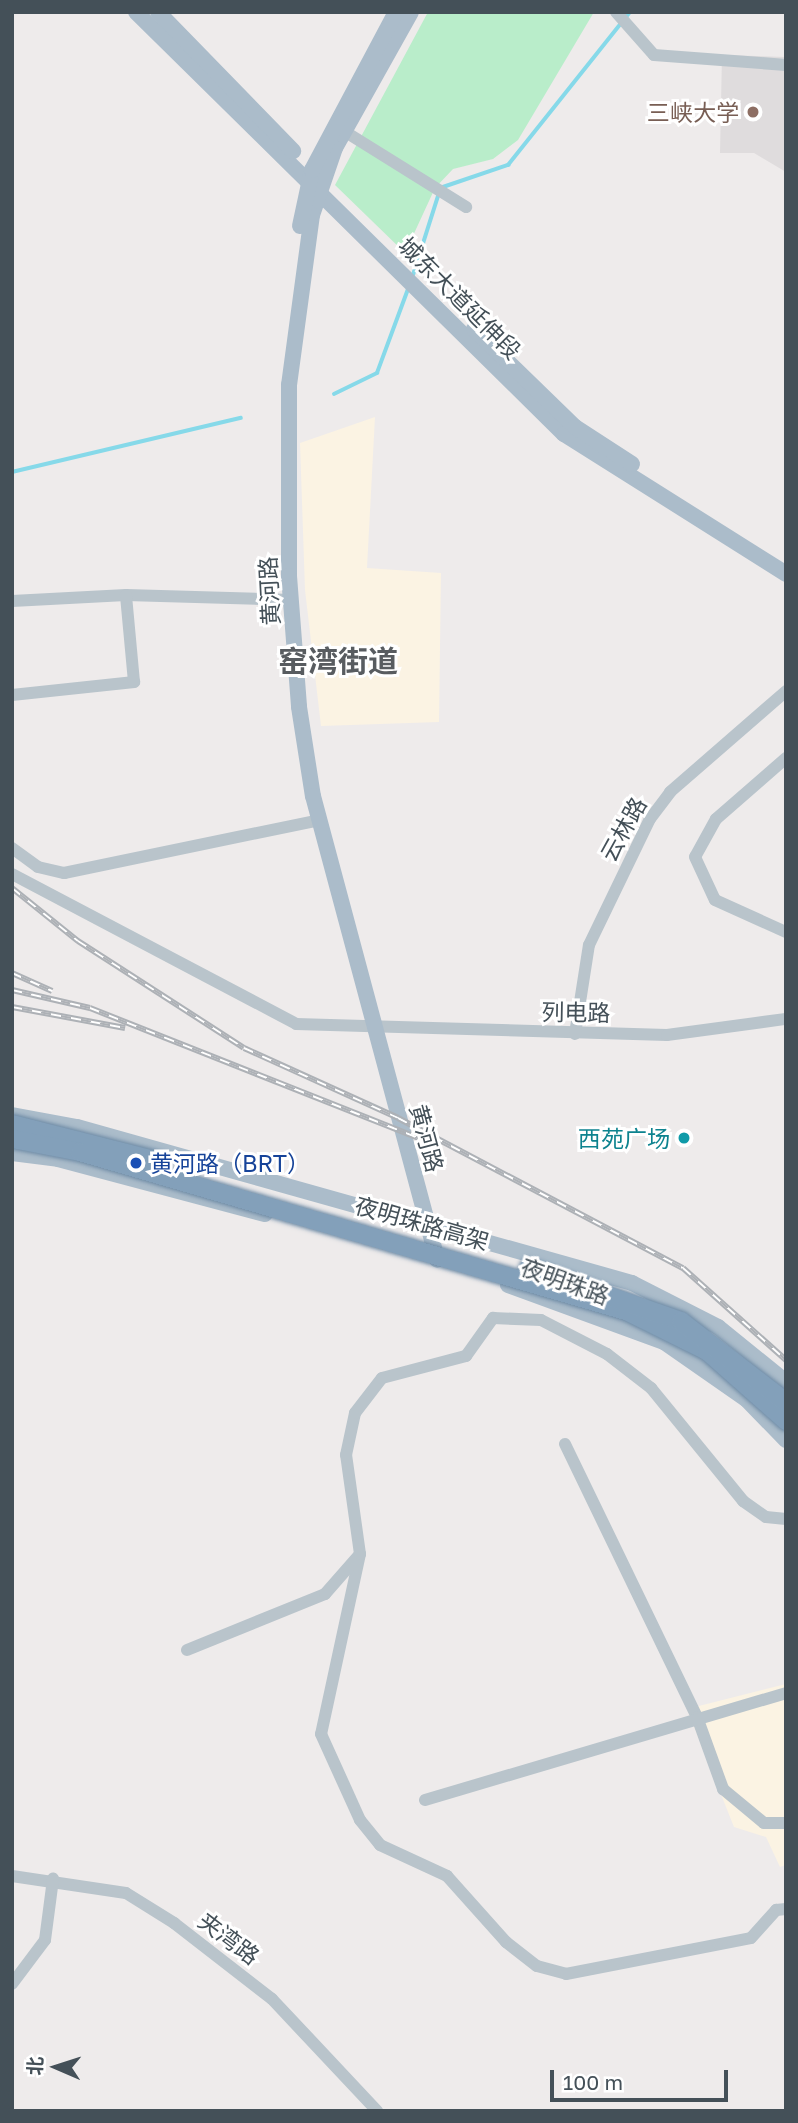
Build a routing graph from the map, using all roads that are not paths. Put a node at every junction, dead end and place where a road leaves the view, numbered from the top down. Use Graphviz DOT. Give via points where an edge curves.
graph roads {
  1 [pos="136,12"];
  2 [pos="158,12"];
  3 [pos="396,12"];
  4 [pos="411,12"];
  5 [pos="616,12"];
  6 [pos="786,65"];
  7 [pos="344,131"];
  8 [pos="315,180"];
  9 [pos="466,207"];
  10 [pos="786,565"];
  11 [pos="786,574"];
  12 [pos="126,595"];
  13 [pos="286,600"];
  14 [pos="12,601"];
  15 [pos="786,691"];
  16 [pos="12,695"];
  17 [pos="786,758"];
  18 [pos="315,821"];
  19 [pos="12,848"];
  20 [pos="12,874"];
  21 [pos="786,932"];
  22 [pos="786,1019"];
  23 [pos="368,1025"];
  24 [pos="575,1034"];
  25 [pos="12,1115"];
  26 [pos="12,1124"];
  27 [pos="12,1139"];
  28 [pos="12,1153"];
  29 [pos="421,1222"];
  30 [pos="431,1259"];
  31 [pos="786,1382"];
  32 [pos="786,1402"];
  33 [pos="786,1421"];
  34 [pos="786,1440"];
  35 [pos="565,1444"];
  36 [pos="786,1520"];
  37 [pos="360,1554"];
  38 [pos="187,1650"];
  39 [pos="786,1693"];
  40 [pos="697,1717"];
  41 [pos="425,1800"];
  42 [pos="786,1823"];
  43 [pos="12,1876"];
  44 [pos="53,1879"];
  45 [pos="786,1909"];
  46 [pos="12,1984"];
  47 [pos="377,2111"];
  1 -- 8 [label="main road, 城东大道延伸段"];
  2 -- 8 [label="main road, 城东大道延伸段"];
  3 -- 8 [label="main road, 黄河路"];
  4 -- 7 [label="main road, 黄河路"];
  5 -- 6 [label="street" via="641,46 670,60"];
  7 -- 8 [label="main road, 黄河路"];
  7 -- 9 [label="street"];
  8 -- 10 [label="main road, 城东大道延伸段" via="576,427"];
  8 -- 11 [label="main road, 城东大道延伸段" via="564,434"];
  8 -- 13 [label="main road, 黄河路" via="289,384"];
  12 -- 13 [label="street"];
  12 -- 14 [label="street"];
  12 -- 16 [label="street" via="134,682"];
  13 -- 18 [label="main road, 黄河路"];
  15 -- 24 [label="street, 云林路" via="670,792 650,819 589,945"];
  17 -- 21 [label="street" via="716,819 695,857 715,900"];
  18 -- 19 [label="street" via="64,873 38,867"];
  18 -- 23 [label="main road, 黄河路"];
  20 -- 23 [label="street, 列电路" via="266,1012 296,1024"];
  22 -- 24 [label="street, 列电路" via="667,1035"];
  23 -- 24 [label="street, 列电路"];
  23 -- 29 [label="main road, 黄河路"];
  25 -- 29 [label="main road, 夜明珠路"];
  26 -- 32 [label="highway, 夜明珠路高架, bridge" via="65,1134 633,1301 720,1345"];
  27 -- 33 [label="highway, 夜明珠路高架, bridge" via="201,1185 626,1311 707,1351"];
  28 -- 30 [label="main road, 夜明珠路" via="58,1159"];
  29 -- 30 [label="main road, 黄河路"];
  29 -- 31 [label="main road, 夜明珠路" via="632,1283 718,1327"];
  30 -- 34 [label="main road, 夜明珠路" via="664,1342 747,1400"];
  35 -- 40 [label="street"];
  36 -- 37 [label="street" via="766,1517 743,1501 651,1388 607,1354 541,1320 514,1316 493,1318 466,1356 452,1363 383,1378 355,1413 346,1455"];
  37 -- 38 [label="street" via="325,1594"];
  37 -- 45 [label="street" via="321,1734 359,1820 380,1845 447,1876 506,1942 537,1966 566,1974 751,1938 776,1910"];
  39 -- 40 [label="street"];
  40 -- 41 [label="street"];
  40 -- 42 [label="street" via="723,1789 764,1823"];
  43 -- 44 [label="street, 夹湾路"];
  44 -- 46 [label="street" via="45,1940"];
  44 -- 47 [label="street, 夹湾路" via="126,1893 214,1950 272,1999"];
}
